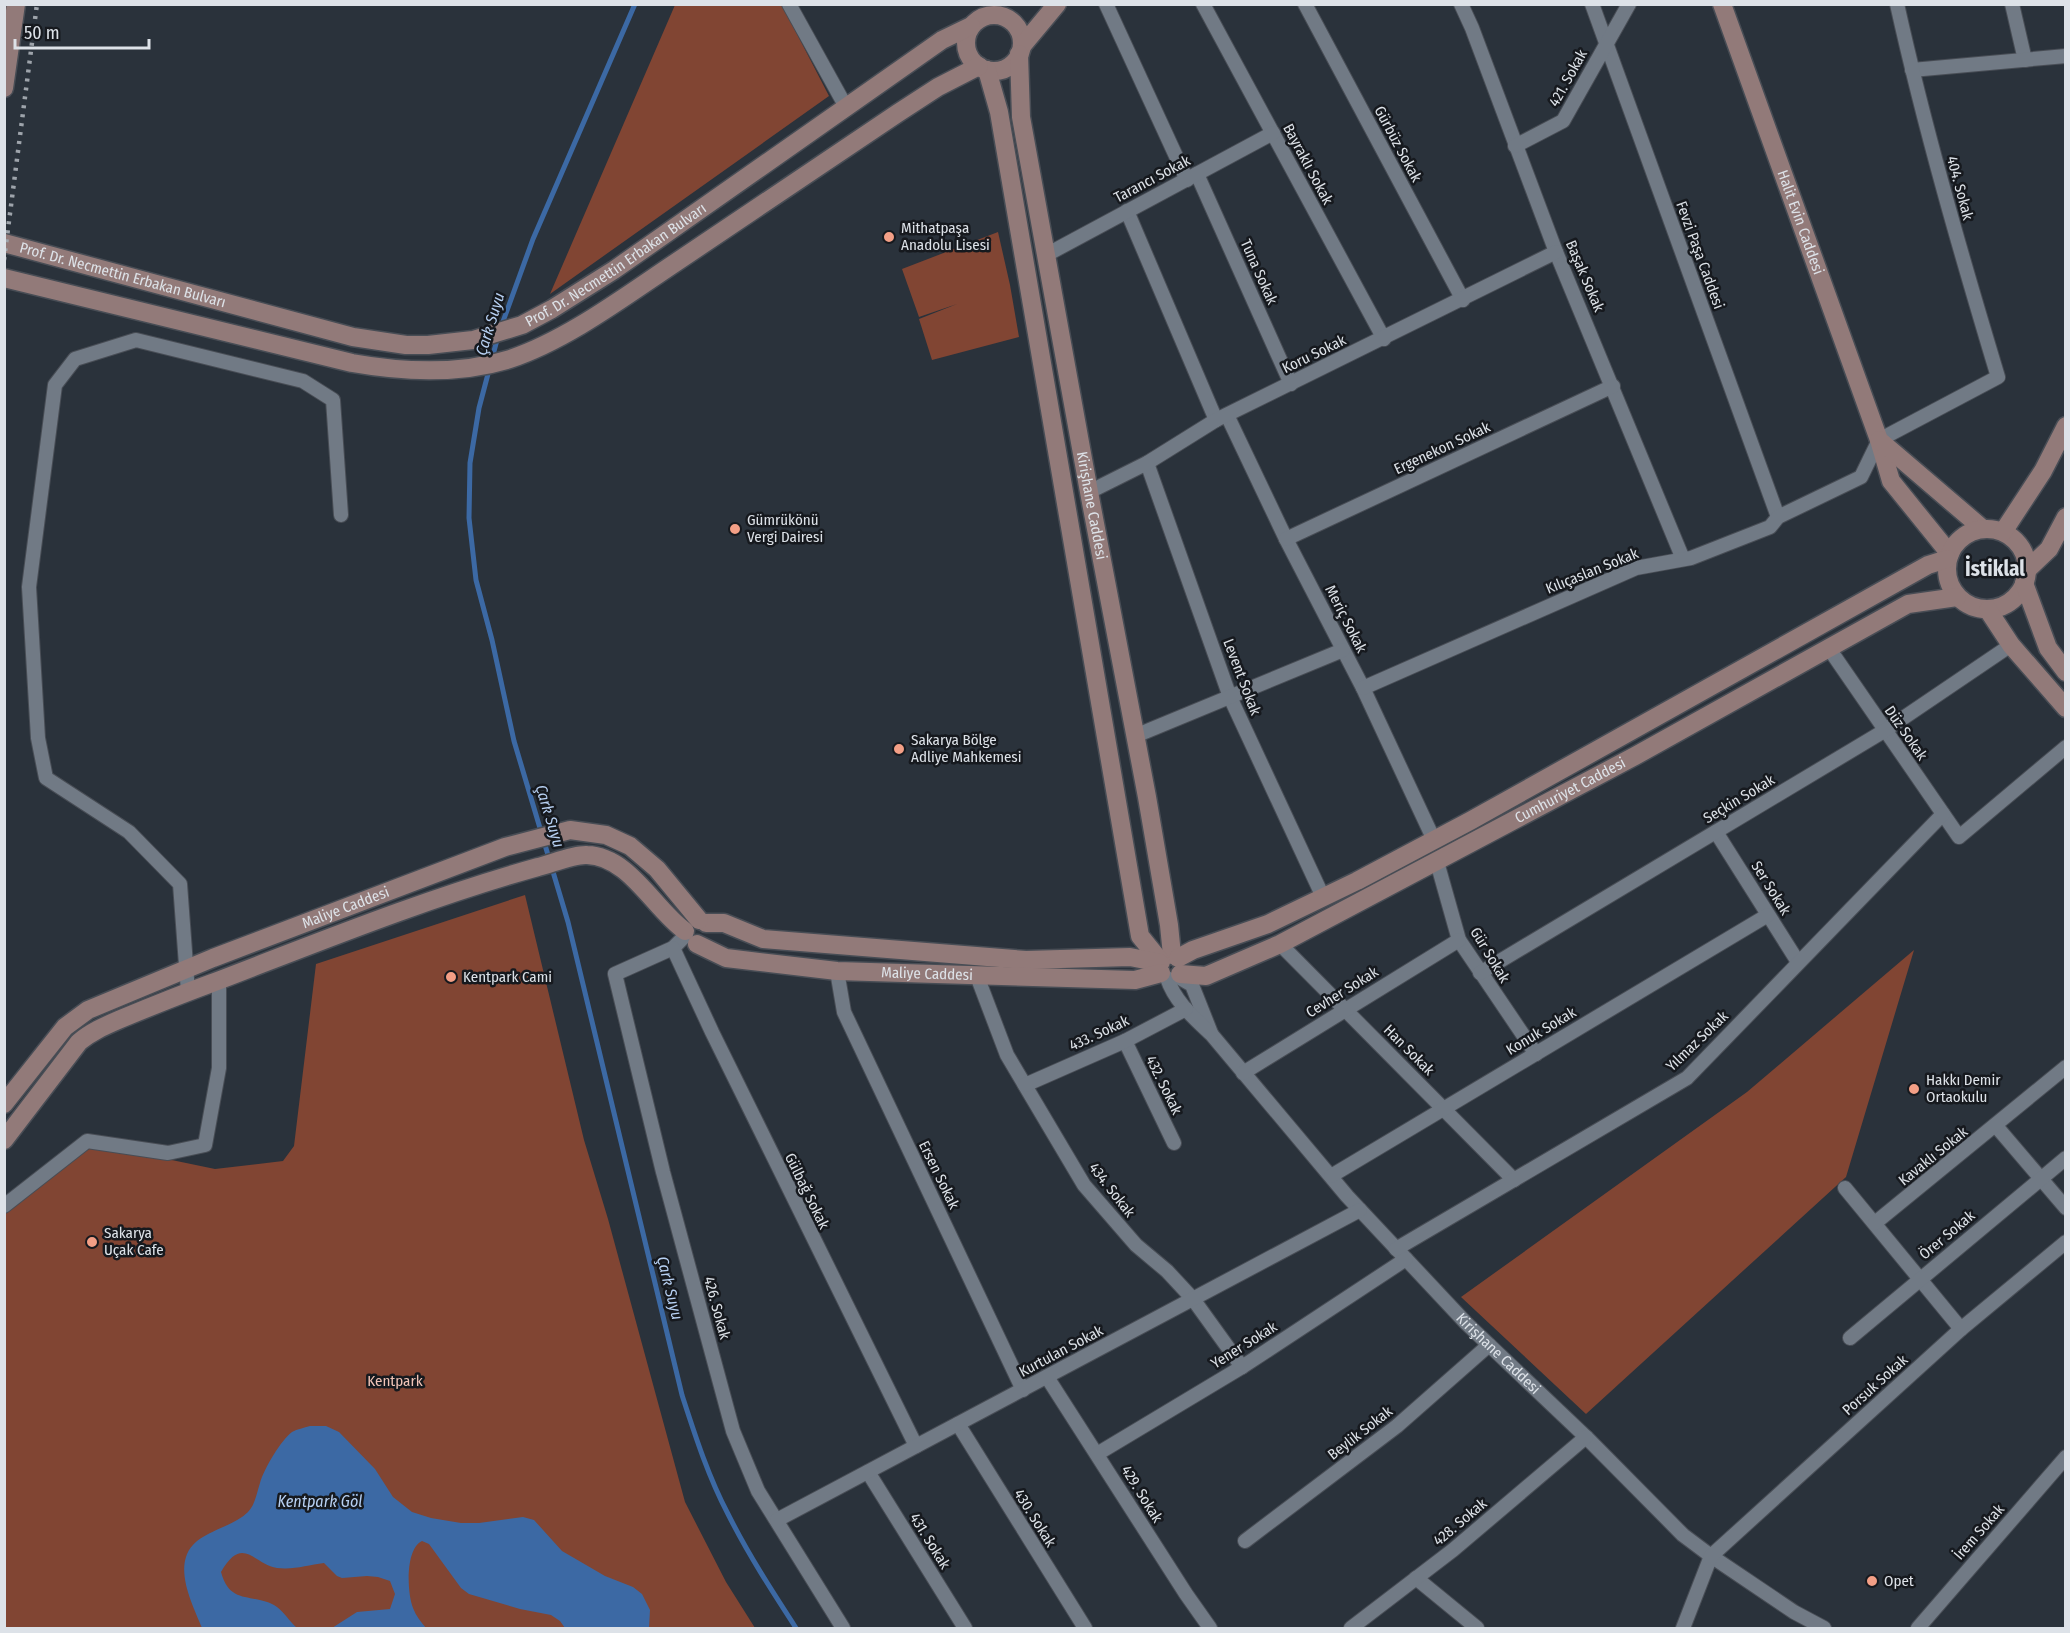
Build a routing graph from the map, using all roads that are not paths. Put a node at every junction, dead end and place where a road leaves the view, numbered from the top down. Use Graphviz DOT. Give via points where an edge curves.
graph roads {
  1 [pos="16,4"];
  2 [pos="789,4"];
  3 [pos="1057,4"];
  4 [pos="1106,4"];
  5 [pos="1203,4"];
  6 [pos="1305,4"];
  7 [pos="1461,4"];
  8 [pos="1592,4"];
  9 [pos="1629,4"];
  10 [pos="1722,4"];
  11 [pos="1897,4"];
  12 [pos="2012,4"];
  13 [pos="998,10"];
  14 [pos="971,26"];
  15 [pos="1606,43"];
  16 [pos="1020,50"];
  17 [pos="2066,56"];
  18 [pos="2025,60"];
  19 [pos="983,68"];
  20 [pos="1912,70"];
  21 [pos="4,88"];
  22 [pos="846,107"];
  23 [pos="1273,133"];
  24 [pos="1515,146"];
  25 [pos="1192,177"];
  26 [pos="1127,211"];
  27 [pos="4,243"];
  28 [pos="1556,252"];
  29 [pos="1046,255"];
  30 [pos="4,278"];
  31 [pos="1463,300"];
  32 [pos="1384,339"];
  33 [pos="1291,384"];
  34 [pos="1613,386"];
  35 [pos="1222,418"];
  36 [pos="2066,426"];
  37 [pos="1879,440"];
  38 [pos="1147,463"];
  39 [pos="1089,492"];
  40 [pos="340,515"];
  41 [pos="1778,517"];
  42 [pos="2066,517"];
  43 [pos="1983,529"];
  44 [pos="2002,532"];
  45 [pos="1286,539"];
  46 [pos="1948,556"];
  47 [pos="1683,559"];
  48 [pos="2026,577"];
  49 [pos="1957,597"];
  50 [pos="1988,610"];
  51 [pos="2012,645"];
  52 [pos="1828,647"];
  53 [pos="1343,650"];
  54 [pos="2066,672"];
  55 [pos="1363,688"];
  56 [pos="1230,697"];
  57 [pos="2066,708"];
  58 [pos="1884,731"];
  59 [pos="1135,736"];
  60 [pos="2066,747"];
  61 [pos="1942,814"];
  62 [pos="1716,832"];
  63 [pos="1434,840"];
  64 [pos="1437,862"];
  65 [pos="1323,897"];
  66 [pos="1768,915"];
  67 [pos="691,933"];
  68 [pos="1459,940"];
  69 [pos="1280,944"];
  70 [pos="1798,962"];
  71 [pos="1170,967"];
  72 [pos="186,968"];
  73 [pos="837,971"];
  74 [pos="1480,973"];
  75 [pos="977,976"];
  76 [pos="219,980"];
  77 [pos="188,992"];
  78 [pos="1186,1009"];
  79 [pos="1345,1010"];
  80 [pos="1212,1035"];
  81 [pos="1125,1041"];
  82 [pos="1536,1054"];
  83 [pos="2066,1067"];
  84 [pos="1243,1073"];
  85 [pos="1025,1085"];
  86 [pos="4,1104"];
  87 [pos="1444,1109"];
  88 [pos="1996,1126"];
  89 [pos="4,1140"];
  90 [pos="1174,1143"];
  91 [pos="2066,1158"];
  92 [pos="1331,1176"];
  93 [pos="2040,1179"];
  94 [pos="1514,1180"];
  95 [pos="1845,1188"];
  96 [pos="4,1206"];
  97 [pos="2066,1208"];
  98 [pos="1360,1210"];
  99 [pos="1875,1223"];
  100 [pos="2066,1242"];
  101 [pos="1396,1249"];
  102 [pos="1406,1260"];
  103 [pos="1921,1279"];
  104 [pos="1193,1299"];
  105 [pos="1961,1329"];
  106 [pos="1850,1338"];
  107 [pos="1489,1345"];
  108 [pos="1242,1367"];
  109 [pos="1047,1377"];
  110 [pos="1023,1390"];
  111 [pos="958,1424"];
  112 [pos="1586,1437"];
  113 [pos="916,1446"];
  114 [pos="1097,1454"];
  115 [pos="2066,1457"];
  116 [pos="868,1472"];
  117 [pos="777,1520"];
  118 [pos="1245,1541"];
  119 [pos="1711,1556"];
  120 [pos="1416,1578"];
  121 [pos="843,1629"];
  122 [pos="965,1629"];
  123 [pos="1084,1629"];
  124 [pos="1210,1629"];
  125 [pos="1351,1629"];
  126 [pos="1477,1629"];
  127 [pos="1683,1629"];
  128 [pos="1824,1629"];
  129 [pos="1918,1629"];
  1 -- 21 [label="main road"];
  2 -- 22 [label="street"];
  3 -- 16 [label="main road"];
  4 -- 25 [label="street, Tuna Sokak"];
  5 -- 23 [label="street, Bayraklı Sokak"];
  6 -- 31 [label="street, Gürbüz Sokak"];
  7 -- 24 [label="street, Başak Sokak"];
  8 -- 15 [label="street, Fevzi Paşa Caddesi"];
  9 -- 15 [label="street, 421. Sokak"];
  10 -- 37 [label="main road, Halit Evin Caddesi"];
  11 -- 20 [label="street, 404. Sokak"];
  12 -- 18 [label="street"];
  13 -- 14 [label="main road"];
  13 -- 16 [label="main road" via="1021,33"];
  14 -- 19 [label="main road" via="966,44 972,60"];
  14 -- 22 [label="main road, Prof. Dr. Necmettin Erbakan Bulvarı" via="942,39"];
  15 -- 24 [label="street, 421. Sokak" via="1563,121"];
  15 -- 41 [label="street, Fevzi Paşa Caddesi"];
  16 -- 19 [label="main road" via="1004,69"];
  16 -- 29 [label="main road, Kirişhane Caddesi" via="1021,117"];
  17 -- 18 [label="street"];
  18 -- 20 [label="street"];
  19 -- 30 [label="main road, Prof. Dr. Necmettin Erbakan Bulvarı" via="938,87 599,314 537,348 477,367 403,370 352,363"];
  19 -- 71 [label="main road, Kirişhane Caddesi" via="999,112 1140,936"];
  20 -- 37 [label="street, 404. Sokak" via="1998,377"];
  22 -- 27 [label="main road, Prof. Dr. Necmettin Erbakan Bulvarı" via="552,309 522,325 451,344 406,345 353,337"];
  23 -- 25 [label="street, Tarancı Sokak"];
  23 -- 32 [label="street, Bayraklı Sokak"];
  24 -- 28 [label="street, Başak Sokak"];
  25 -- 26 [label="street, Tarancı Sokak"];
  25 -- 33 [label="street, Tuna Sokak"];
  26 -- 29 [label="street, Tarancı Sokak"];
  26 -- 35 [label="street, Meriç Sokak"];
  28 -- 31 [label="street, Koru Sokak"];
  28 -- 34 [label="street, Başak Sokak"];
  29 -- 39 [label="main road, Kirişhane Caddesi"];
  31 -- 32 [label="street, Koru Sokak"];
  32 -- 33 [label="street, Koru Sokak"];
  33 -- 35 [label="street, Koru Sokak"];
  34 -- 45 [label="street, Ergenekon Sokak"];
  34 -- 47 [label="street, Başak Sokak"];
  35 -- 38 [label="street, Koru Sokak"];
  35 -- 45 [label="street, Meriç Sokak"];
  36 -- 44 [label="main road" via="2043,471"];
  37 -- 41 [label="street, Kılıçaslan Sokak" via="1862,477"];
  37 -- 43 [label="main road, Halit Evin Caddesi"];
  37 -- 46 [label="main road, Halit Evin Caddesi" via="1891,481"];
  38 -- 39 [label="street, Koru Sokak"];
  38 -- 56 [label="street, Levent Sokak"];
  39 -- 59 [label="main road, Kirişhane Caddesi"];
  40 -- 72 [label="street" via="333,400 303,381 136,340 75,359 55,385 29,587 38,738 46,777 129,832 180,884"];
  41 -- 47 [label="street, Kılıçaslan Sokak" via="1770,527"];
  42 -- 48 [label="main road" via="2049,549"];
  43 -- 44 [label="main road"];
  43 -- 46 [label="main road" via="1963,537"];
  44 -- 48 [label="main road" via="2020,548"];
  45 -- 53 [label="street, Meriç Sokak"];
  46 -- 49 [label="main road" via="1947,579"];
  46 -- 63 [label="main road, Cumhuriyet Caddesi"];
  47 -- 55 [label="street, Kılıçaslan Sokak" via="1636,568"];
  48 -- 50 [label="main road" via="2020,592 2006,604"];
  48 -- 54 [label="main road" via="2048,648"];
  49 -- 50 [label="main road" via="1971,607"];
  49 -- 52 [label="main road, Cumhuriyet Caddesi" via="1908,604"];
  50 -- 51 [label="main road"];
  51 -- 57 [label="main road"];
  51 -- 58 [label="street, Seçkin Sokak"];
  52 -- 58 [label="street, Düz Sokak"];
  52 -- 64 [label="main road, Cumhuriyet Caddesi"];
  53 -- 55 [label="street, Meriç Sokak"];
  53 -- 56 [label="street"];
  55 -- 63 [label="street, Meriç Sokak"];
  56 -- 59 [label="street"];
  56 -- 65 [label="street, Levent Sokak"];
  58 -- 61 [label="street, Düz Sokak"];
  58 -- 62 [label="street, Seçkin Sokak"];
  59 -- 71 [label="main road, Kirişhane Caddesi" via="1169,925"];
  60 -- 61 [label="street, Düz Sokak" via="1959,837"];
  61 -- 70 [label="street, Yılmaz Sokak"];
  62 -- 66 [label="street, Ser Sokak"];
  62 -- 74 [label="street, Seçkin Sokak"];
  63 -- 65 [label="main road, Cumhuriyet Caddesi"];
  64 -- 68 [label="street, Gür Sokak"];
  64 -- 69 [label="main road, Cumhuriyet Caddesi"];
  65 -- 71 [label="main road, Cumhuriyet Caddesi" via="1268,924 1193,950"];
  66 -- 70 [label="street, Ser Sokak"];
  66 -- 82 [label="street, Konuk Sokak"];
  67 -- 71 [label="main road, Maliye Caddesi" via="724,923 763,939 1026,960 1130,957"];
  67 -- 72 [label="main road, Maliye Caddesi" via="657,869 630,846 606,835 570,830 505,847"];
  67 -- 73 [label="main road, Maliye Caddesi" via="726,958"];
  67 -- 76 [label="main road, Maliye Caddesi" via="671,921 632,876 602,858 586,854 431,901"];
  67 -- 113 [label="street, Gülbağ Sokak" via="717,1043"];
  67 -- 117 [label="street, 426. Sokak" via="615,974 663,1172 733,1431 758,1491"];
  68 -- 74 [label="street, Gür Sokak"];
  68 -- 79 [label="street, Cevher Sokak"];
  69 -- 71 [label="main road, Cumhuriyet Caddesi" via="1206,976"];
  69 -- 79 [label="street, Han Sokak"];
  70 -- 94 [label="street, Yılmaz Sokak" via="1687,1078"];
  71 -- 75 [label="main road, Maliye Caddesi" via="1135,980"];
  71 -- 78 [label="street, Kirişhane Caddesi" via="1172,993"];
  71 -- 80 [label="street, Kirişhane Caddesi" via="1192,985"];
  72 -- 77 [label="street"];
  72 -- 86 [label="main road, Maliye Caddesi" via="75,1017"];
  73 -- 75 [label="main road, Maliye Caddesi"];
  73 -- 110 [label="street, Ersen Sokak" via="843,1012"];
  74 -- 82 [label="street, Gür Sokak"];
  75 -- 85 [label="street, 434. Sokak" via="1007,1055"];
  76 -- 77 [label="main road, Maliye Caddesi"];
  76 -- 96 [label="street" via="219,1068 205,1145 168,1153 87,1141"];
  77 -- 89 [label="main road, Maliye Caddesi" via="89,1033"];
  78 -- 80 [label="street, Kirişhane Caddesi"];
  78 -- 81 [label="street, 433. Sokak"];
  79 -- 84 [label="street, Cevher Sokak"];
  79 -- 87 [label="street, Han Sokak"];
  80 -- 84 [label="street, Kirişhane Caddesi"];
  81 -- 85 [label="street, 433. Sokak"];
  81 -- 90 [label="street, 432. Sokak"];
  82 -- 87 [label="street, Konuk Sokak"];
  83 -- 88 [label="street, Kavaklı Sokak"];
  84 -- 92 [label="street, Kirişhane Caddesi"];
  85 -- 104 [label="street, 434. Sokak" via="1084,1185 1136,1245"];
  87 -- 92 [label="street, Konuk Sokak"];
  87 -- 94 [label="street, Han Sokak"];
  88 -- 93 [label="street"];
  88 -- 99 [label="street, Kavaklı Sokak"];
  91 -- 93 [label="street, Örer Sokak"];
  92 -- 98 [label="street, Kirişhane Caddesi"];
  93 -- 97 [label="street"];
  93 -- 103 [label="street, Örer Sokak"];
  94 -- 101 [label="street, Yılmaz Sokak"];
  95 -- 99 [label="street"];
  98 -- 101 [label="street, Kirişhane Caddesi"];
  98 -- 104 [label="street, Kurtulan Sokak"];
  99 -- 103 [label="street"];
  100 -- 105 [label="street, Porsuk Sokak"];
  101 -- 102 [label="street, Kirişhane Caddesi"];
  102 -- 107 [label="street, Kirişhane Caddesi"];
  102 -- 108 [label="street, Yener Sokak"];
  103 -- 105 [label="street"];
  103 -- 106 [label="street, Örer Sokak"];
  104 -- 108 [label="street, 434. Sokak"];
  104 -- 109 [label="street, Kurtulan Sokak"];
  105 -- 119 [label="street, Porsuk Sokak"];
  107 -- 112 [label="street, Kirişhane Caddesi"];
  107 -- 118 [label="street, Beylik Sokak" via="1397,1426"];
  108 -- 114 [label="street, Yener Sokak"];
  109 -- 110 [label="street, Kurtulan Sokak"];
  109 -- 114 [label="street, 429. Sokak"];
  110 -- 111 [label="street, Kurtulan Sokak"];
  111 -- 113 [label="street, Kurtulan Sokak"];
  111 -- 123 [label="street, 430. Sokak"];
  112 -- 119 [label="street, Kirişhane Caddesi" via="1683,1535"];
  112 -- 120 [label="street, 428. Sokak"];
  113 -- 116 [label="street, Kurtulan Sokak"];
  114 -- 124 [label="street, 429. Sokak"];
  115 -- 129 [label="street, İrem Sokak"];
  116 -- 117 [label="street, Kurtulan Sokak"];
  116 -- 122 [label="street, 431. Sokak"];
  117 -- 121 [label="street, 426. Sokak"];
  119 -- 127 [label="street"];
  119 -- 128 [label="street, Kirişhane Caddesi"];
  120 -- 125 [label="street, 428. Sokak"];
  120 -- 126 [label="street"];
}
